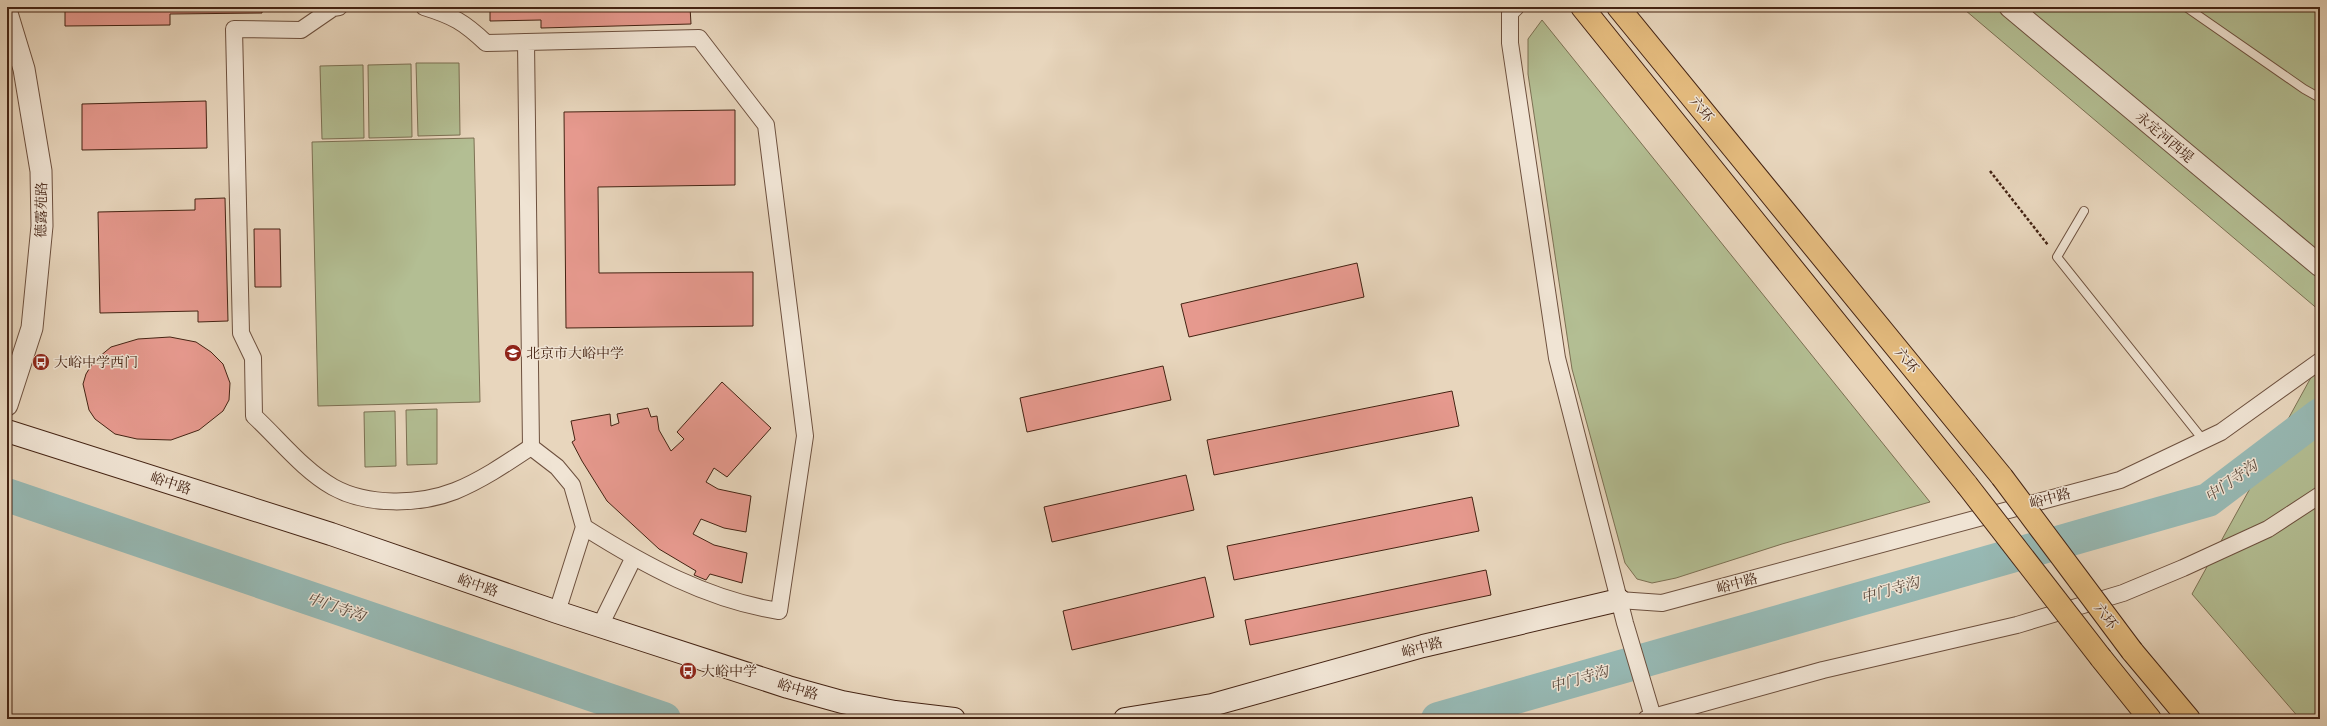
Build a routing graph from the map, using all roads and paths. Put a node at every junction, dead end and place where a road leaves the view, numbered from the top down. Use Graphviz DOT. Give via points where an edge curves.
graph roads {
  1 [pos="339,7"];
  2 [pos="424,7"];
  3 [pos="1582,7"];
  4 [pos="1618,7"];
  5 [pos="2010,7"];
  6 [pos="2186,7"];
  7 [pos="1509,9"];
  8 [pos="7,13"];
  9 [pos="526,42"];
  10 [pos="2320,98"];
  11 [pos="1990,171"];
  12 [pos="2084,211"];
  13 [pos="2057,257"];
  14 [pos="2320,266"];
  15 [pos="2320,361"];
  16 [pos="7,406"];
  17 [pos="7,431"];
  18 [pos="2204,441"];
  19 [pos="531,446"];
  20 [pos="2320,494"];
  21 [pos="584,527"];
  22 [pos="633,559"];
  23 [pos="1619,600"];
  24 [pos="557,612"];
  25 [pos="600,626"];
  26 [pos="1213,712"];
  27 [pos="1650,717"];
  28 [pos="954,719"];
  29 [pos="1125,719"];
  30 [pos="2150,719"];
  31 [pos="2189,719"];
  1 -- 19 [label="street" via="333,8 301,30 234,29 241,333 253,358 254,416 327,483 361,499 392,502 454,492 496,470"];
  2 -- 9 [label="street" via="452,16 486,43"];
  3 -- 30 [label="highway, 六环, bridge" via="1967,485"];
  4 -- 31 [label="highway, 六环, bridge" via="2002,476 2132,650"];
  5 -- 14 [label="street, 永定河西堤"];
  6 -- 10 [label="lane" via="2304,90"];
  7 -- 23 [label="street" via="1510,43 1557,358"];
  8 -- 16 [label="street, 德露苑路" via="24,70 34,127 41,171 42,226 32,328"];
  9 -- 19 [label="street"];
  9 -- 22 [label="street" via="700,38 766,125 805,436 779,611 764,609 692,587"];
  11 -- 13 [label="path"];
  12 -- 13 [label="lane"];
  13 -- 18 [label="lane"];
  15 -- 18 [label="street, 峪中路" via="2221,432"];
  17 -- 24 [label="main road, 峪中路" via="332,534"];
  18 -- 23 [label="street, 峪中路" via="2120,480 1662,603"];
  19 -- 21 [label="street" via="557,467 572,485"];
  20 -- 27 [label="street" via="2268,529 2123,593 2017,625 1823,670"];
  21 -- 22 [label="street"];
  21 -- 24 [label="street"];
  22 -- 25 [label="street"];
  23 -- 26 [label="main road, 峪中路" via="1423,646"];
  23 -- 27 [label="street"];
  24 -- 25 [label="main road, 峪中路"];
  25 -- 28 [label="main road, 峪中路" via="842,702 894,712"];
  26 -- 29 [label="main road, 峪中路"];
}
